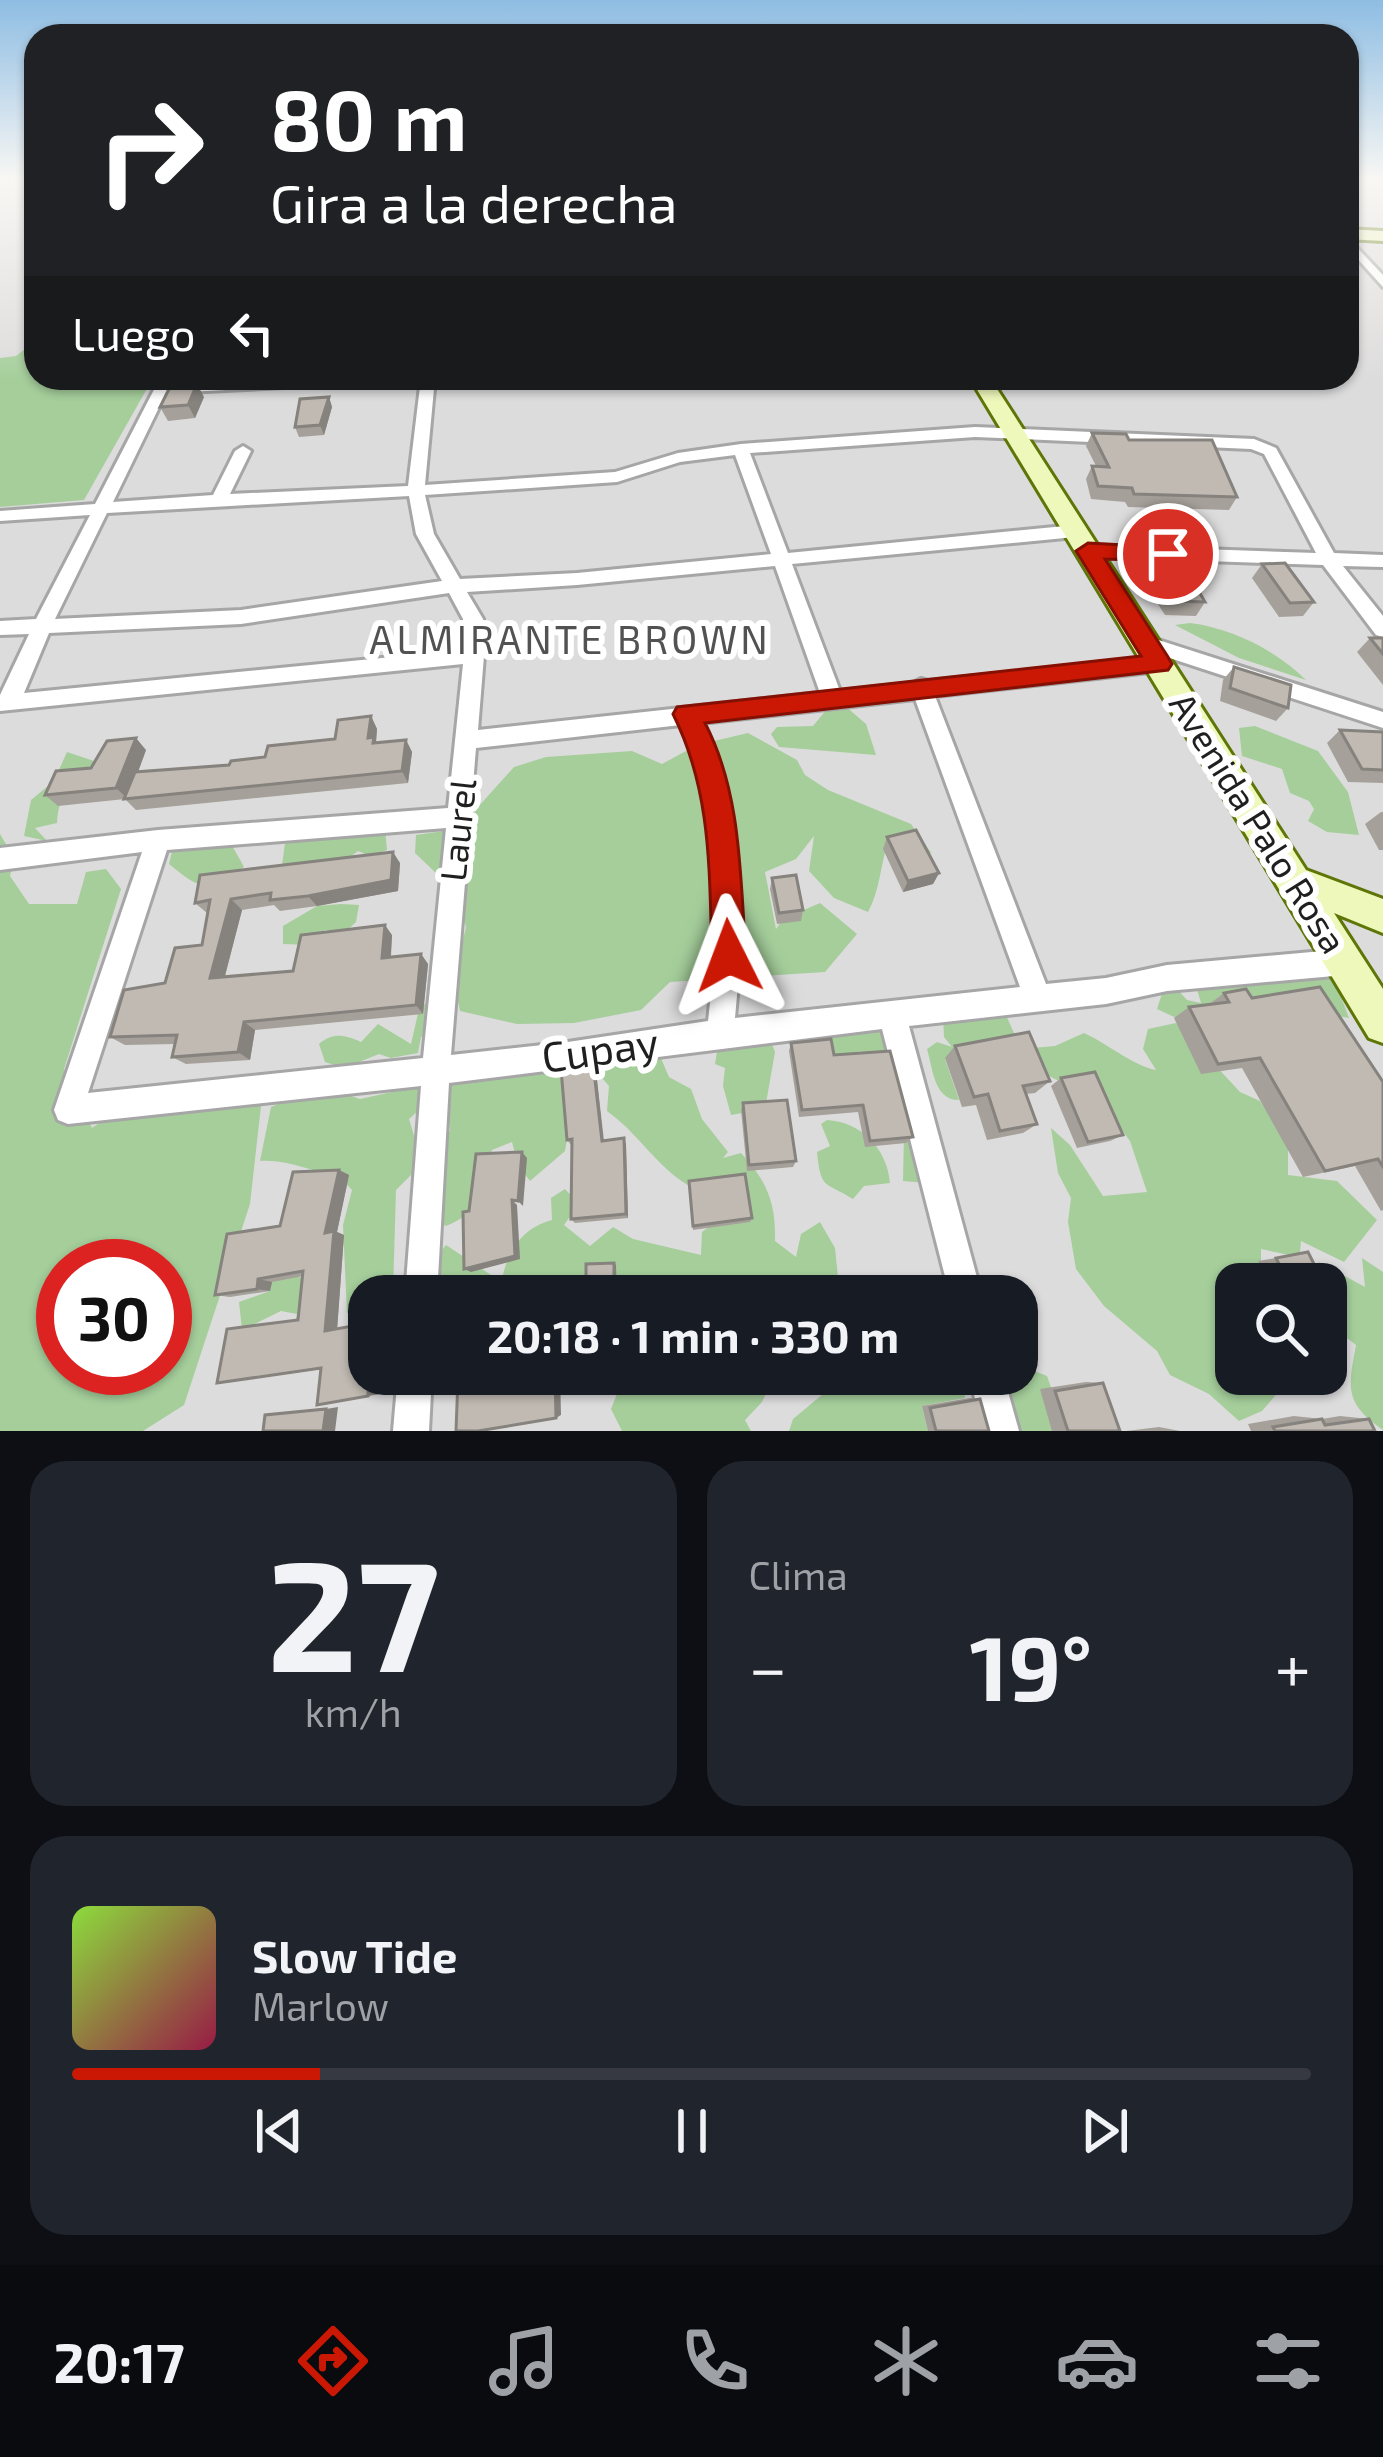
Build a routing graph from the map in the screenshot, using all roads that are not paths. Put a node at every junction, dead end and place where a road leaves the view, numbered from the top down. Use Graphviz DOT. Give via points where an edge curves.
graph roads {
  1 [pos="1359,252"];
  2 [pos="1383,283"];
  3 [pos="163,390"];
  4 [pos="427,390"];
  5 [pos="988,390"];
  6 [pos="1016,432"];
  7 [pos="741,449"];
  8 [pos="243,451"];
  9 [pos="416,492"];
  10 [pos="219,500"];
  11 [pos="104,508"];
  12 [pos="0,516"];
  13 [pos="1081,541"];
  14 [pos="1328,559"];
  15 [pos="781,560"];
  16 [pos="1383,561"];
  17 [pos="452,586"];
  18 [pos="43,624"];
  19 [pos="0,628"];
  20 [pos="1383,630"];
  21 [pos="1153,653"];
  22 [pos="474,656"];
  23 [pos="921,687"];
  24 [pos="832,698"];
  25 [pos="5,702"];
  26 [pos="687,714"];
  27 [pos="1383,720"];
  28 [pos="467,740"];
  29 [pos="459,817"];
  30 [pos="158,840"];
  31 [pos="0,860"];
  32 [pos="1294,881"];
  33 [pos="1383,916"];
  34 [pos="1345,962"];
  35 [pos="1038,1000"];
  36 [pos="892,1012"];
  37 [pos="1383,1024"];
  38 [pos="720,1033"];
  39 [pos="437,1067"];
  40 [pos="422,1275"];
  41 [pos="961,1275"];
  42 [pos="414,1395"];
  43 [pos="992,1395"];
  44 [pos="411,1431"];
  45 [pos="1001,1431"];
  1 -- 2 [label="street"];
  3 -- 11 [label="street"];
  4 -- 9 [label="street, Laurel"];
  5 -- 6 [label="main road, Avenida Palo Rosa"];
  6 -- 7 [label="street"];
  6 -- 13 [label="main road, Avenida Palo Rosa"];
  6 -- 14 [label="street" via="1254,444 1270,451"];
  7 -- 9 [label="street" via="617,477"];
  7 -- 15 [label="street"];
  8 -- 10 [label="street"];
  9 -- 10 [label="street"];
  9 -- 17 [label="street, Laurel" via="424,535"];
  10 -- 11 [label="street"];
  11 -- 12 [label="street"];
  11 -- 18 [label="street"];
  13 -- 14 [label="street"];
  13 -- 15 [label="street"];
  13 -- 21 [label="main road, Avenida Palo Rosa"];
  14 -- 16 [label="street"];
  14 -- 20 [label="street"];
  15 -- 17 [label="street"];
  15 -- 24 [label="street"];
  17 -- 18 [label="street" via="241,617"];
  17 -- 22 [label="street, Laurel" via="473,619"];
  18 -- 19 [label="street"];
  18 -- 25 [label="street"];
  21 -- 23 [label="street"];
  21 -- 27 [label="street"];
  21 -- 32 [label="main road, Avenida Palo Rosa"];
  22 -- 25 [label="street"];
  22 -- 28 [label="street, Laurel"];
  23 -- 24 [label="street"];
  23 -- 35 [label="street"];
  24 -- 26 [label="street"];
  26 -- 28 [label="street"];
  26 -- 38 [label="street" via="708,756 722,829 729,956"];
  28 -- 29 [label="street, Laurel"];
  29 -- 30 [label="street"];
  29 -- 39 [label="street, Laurel"];
  30 -- 31 [label="street"];
  30 -- 39 [label="street, Cupay" via="68,1110"];
  32 -- 33 [label="main road"];
  32 -- 34 [label="main road, Avenida Palo Rosa"];
  34 -- 35 [label="street, Cupay"];
  34 -- 37 [label="main road, Avenida Palo Rosa"];
  35 -- 36 [label="street, Cupay"];
  36 -- 38 [label="street, Cupay"];
  36 -- 41 [label="street"];
  38 -- 39 [label="street, Cupay"];
  39 -- 40 [label="street, Laurel"];
  42 -- 44 [label="street"];
  43 -- 45 [label="street"];
}
